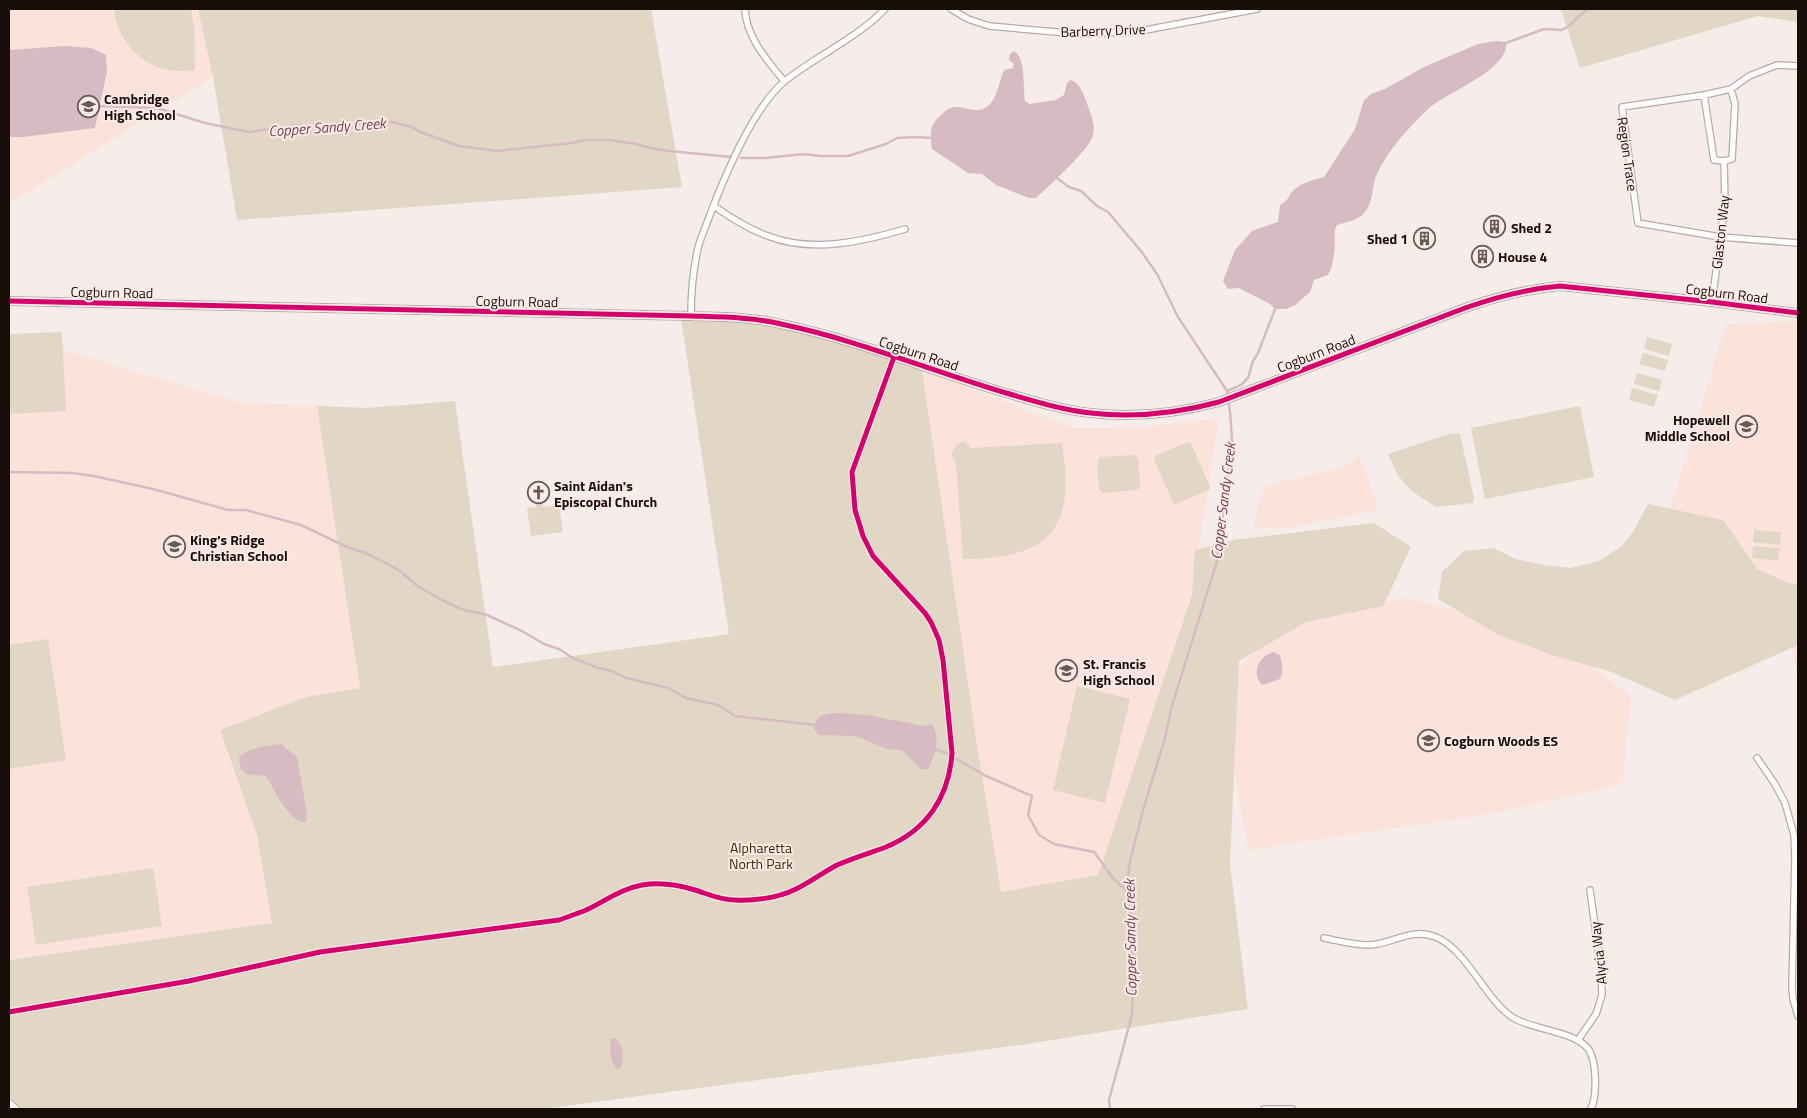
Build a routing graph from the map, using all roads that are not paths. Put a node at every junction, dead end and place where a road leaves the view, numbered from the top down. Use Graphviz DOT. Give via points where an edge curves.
graph roads {
  1 [pos="745,9"];
  2 [pos="885,9"];
  3 [pos="951,9"];
  4 [pos="1253,9"];
  5 [pos="1798,66"];
  6 [pos="784,81"];
  7 [pos="1731,89"];
  8 [pos="1704,95"];
  9 [pos="1724,162"];
  10 [pos="714,206"];
  11 [pos="905,229"];
  12 [pos="1720,237"];
  13 [pos="1798,243"];
  14 [pos="9,301"];
  15 [pos="1712,302"];
  16 [pos="1798,313"];
  17 [pos="691,316"];
  18 [pos="894,357"];
  19 [pos="1757,758"];
  20 [pos="1590,890"];
  21 [pos="1324,938"];
  22 [pos="9,1012"];
  23 [pos="1798,1016"];
  24 [pos="1578,1040"];
  25 [pos="9,1104"];
  26 [pos="15,1109"];
  27 [pos="1264,1109"];
  28 [pos="1292,1109"];
  29 [pos="1591,1109"];
  1 -- 6 [label="street" via="747,26 754,41"];
  2 -- 6 [label="street" via="843,43"];
  3 -- 4 [label="street, Barberry Drive" via="989,26 1079,34 1135,32"];
  5 -- 7 [label="street, Region Trace" via="1777,65 1750,76"];
  6 -- 10 [label="street" via="765,102 746,135"];
  7 -- 8 [label="street, Region Trace"];
  7 -- 9 [label="street, Glaston Way" via="1735,104 1732,159"];
  8 -- 9 [label="street" via="1714,160"];
  8 -- 12 [label="street, Region Trace" via="1622,107 1638,223"];
  9 -- 12 [label="street, Glaston Way" via="1725,204"];
  10 -- 11 [label="street" via="762,234 795,242 840,243"];
  10 -- 17 [label="street" via="698,246 691,284"];
  12 -- 13 [label="street, Region Trace"];
  12 -- 15 [label="street, Glaston Way"];
  14 -- 17 [label="street, Cogburn Road"];
  15 -- 16 [label="street, Cogburn Road"];
  15 -- 18 [label="street, Cogburn Road" via="1560,286 1520,291 1465,308 1219,402 1155,414 1114,415 1062,408"];
  17 -- 18 [label="street, Cogburn Road" via="781,323"];
  18 -- 22 [label="street" via="852,472 855,510 873,556 925,613 935,631 942,649 952,754 938,804 908,835 846,861 794,890 773,896 734,900 673,885 642,885 559,920 320,952 189,981"];
  19 -- 23 [label="street" via="1785,803 1794,835 1792,987"];
  20 -- 24 [label="street, Alycia Way" via="1602,995 1596,1014"];
  21 -- 24 [label="street" via="1370,945 1411,934 1436,937 1461,957 1512,1017"];
  24 -- 29 [label="street" via="1588,1049 1593,1062 1595,1102"];
  25 -- 26 [label="street"];
  27 -- 28 [label="street"];
}
